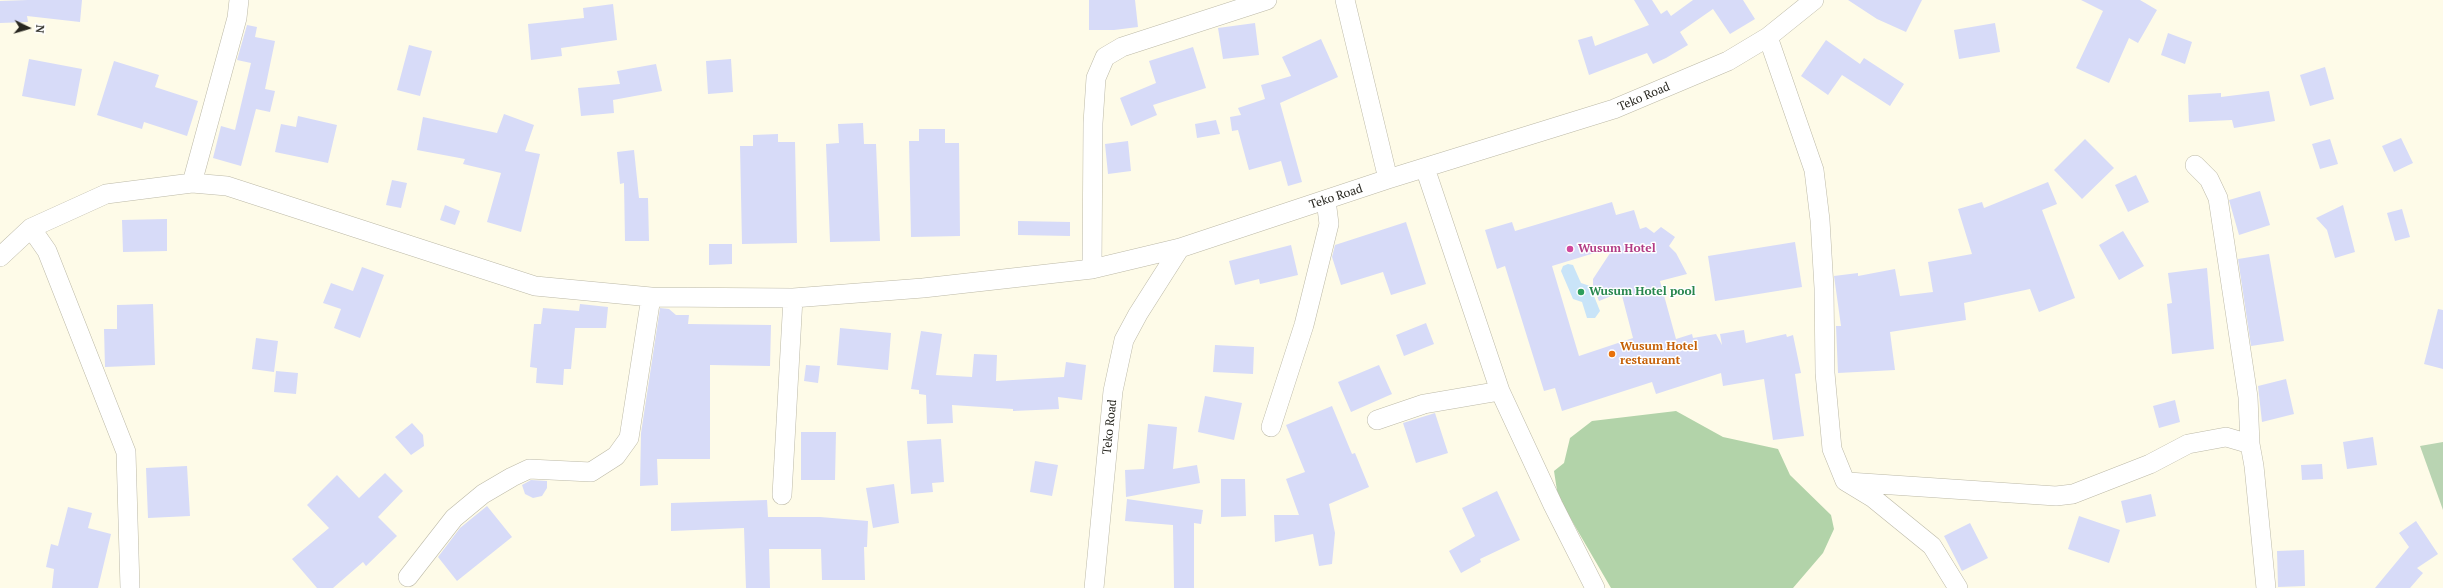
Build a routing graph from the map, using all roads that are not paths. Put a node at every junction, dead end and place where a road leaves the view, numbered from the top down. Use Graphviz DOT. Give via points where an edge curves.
graph roads {
  1 [pos="239,0"];
  2 [pos="1267,0"];
  3 [pos="1345,0"];
  4 [pos="1814,0"];
  5 [pos="1768,37"];
  6 [pos="2195,165"];
  7 [pos="1425,168"];
  8 [pos="1388,179"];
  9 [pos="192,183"];
  10 [pos="1326,200"];
  11 [pos="31,228"];
  12 [pos="1180,248"];
  13 [pos="0,256"];
  14 [pos="1092,269"];
  15 [pos="651,296"];
  16 [pos="793,298"];
  17 [pos="1500,391"];
  18 [pos="1377,420"];
  19 [pos="1271,427"];
  20 [pos="2250,444"];
  21 [pos="1845,481"];
  22 [pos="782,495"];
  23 [pos="408,577"];
  24 [pos="130,588"];
  25 [pos="1094,588"];
  26 [pos="1595,588"];
  27 [pos="1958,588"];
  28 [pos="2266,588"];
  1 -- 9 [label="street" via="237,18"];
  2 -- 14 [label="street" via="1122,47 1105,57 1095,85"];
  3 -- 8 [label="street"];
  4 -- 5 [label="street, Teko Road"];
  5 -- 7 [label="street, Teko Road" via="1728,61 1614,109"];
  5 -- 21 [label="street" via="1814,170 1824,288 1828,416 1832,448"];
  6 -- 20 [label="street" via="2209,179 2218,198 2248,397"];
  7 -- 8 [label="street, Teko Road"];
  7 -- 17 [label="street"];
  8 -- 10 [label="street, Teko Road"];
  9 -- 11 [label="street" via="106,194"];
  9 -- 15 [label="street" via="227,186 535,286"];
  10 -- 12 [label="street, Teko Road"];
  10 -- 19 [label="street" via="1329,224 1304,325"];
  11 -- 13 [label="street"];
  11 -- 24 [label="street" via="47,251 126,452"];
  12 -- 14 [label="street"];
  12 -- 25 [label="street, Teko Road" via="1124,340 1113,390"];
  14 -- 16 [label="street" via="923,288"];
  15 -- 16 [label="street"];
  15 -- 23 [label="street" via="629,438 616,456 591,472 529,469 512,477 483,494 454,518"];
  16 -- 22 [label="street"];
  17 -- 18 [label="street" via="1424,404"];
  17 -- 26 [label="street"];
  20 -- 21 [label="street" via="2226,437 2188,444 2150,464 2073,494 2056,496"];
  20 -- 28 [label="street"];
  21 -- 27 [label="street" via="1878,503 1932,546"];
}
